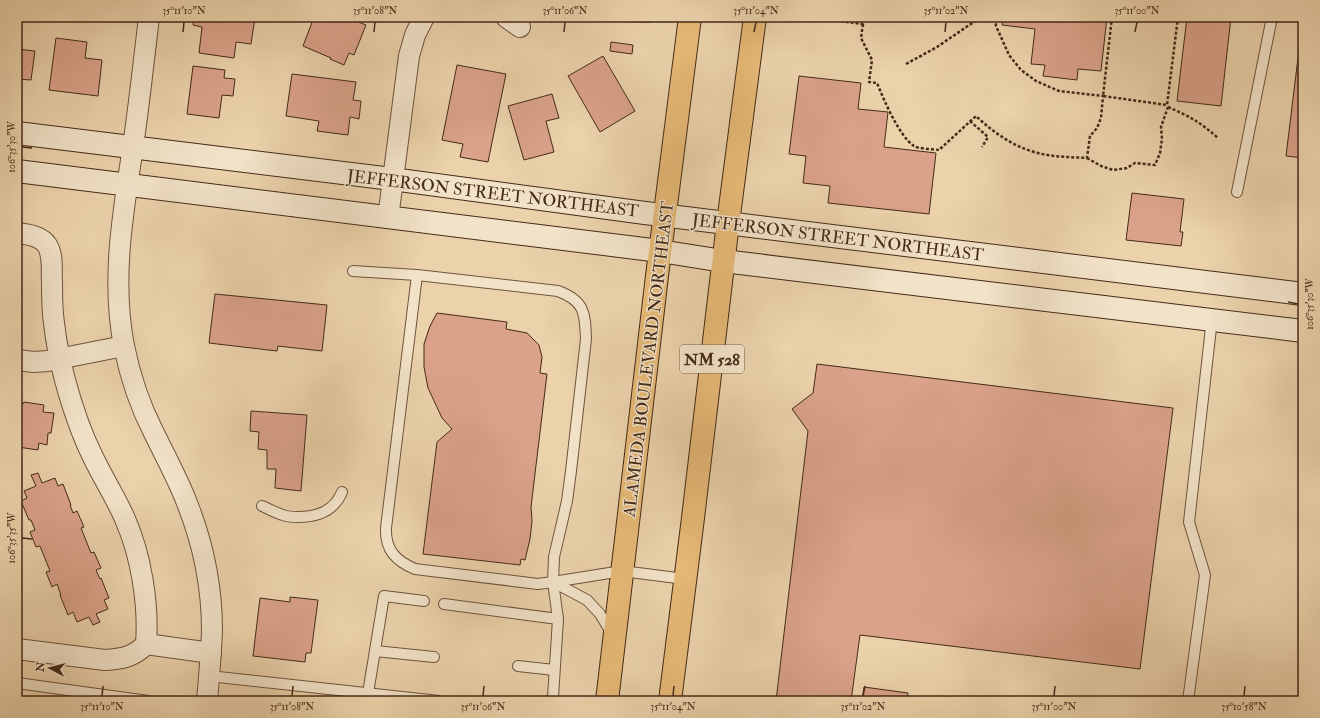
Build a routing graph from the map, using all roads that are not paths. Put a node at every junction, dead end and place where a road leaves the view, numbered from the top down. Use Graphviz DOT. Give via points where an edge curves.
graph roads {
  1 [pos="149,17"];
  2 [pos="424,17"];
  3 [pos="690,17"];
  4 [pos="755,17"];
  5 [pos="1272,17"];
  6 [pos="17,133"];
  7 [pos="133,147"];
  8 [pos="17,171"];
  9 [pos="392,180"];
  10 [pos="126,184"];
  11 [pos="1237,192"];
  12 [pos="665,216"];
  13 [pos="388,218"];
  14 [pos="728,223"];
  15 [pos="17,233"];
  16 [pos="660,251"];
  17 [pos="723,261"];
  18 [pos="353,271"];
  19 [pos="417,276"];
  20 [pos="1303,294"];
  21 [pos="1212,319"];
  22 [pos="1303,331"];
  23 [pos="124,346"];
  24 [pos="60,359"];
  25 [pos="17,360"];
  26 [pos="342,492"];
  27 [pos="262,506"];
  28 [pos="622,570"];
  29 [pos="685,579"];
  30 [pos="553,582"];
  31 [pos="424,601"];
  32 [pos="444,604"];
  33 [pos="558,619"];
  34 [pos="614,637"];
  35 [pos="146,644"];
  36 [pos="17,649"];
  37 [pos="375,651"];
  38 [pos="211,652"];
  39 [pos="434,657"];
  40 [pos="518,666"];
  41 [pos="554,670"];
  42 [pos="209,676"];
  43 [pos="17,683"];
  44 [pos="368,693"];
  45 [pos="141,701"];
  46 [pos="148,701"];
  47 [pos="207,701"];
  48 [pos="439,701"];
  49 [pos="549,701"];
  50 [pos="607,701"];
  51 [pos="670,701"];
  52 [pos="1188,701"];
  1 -- 7 [label="street"];
  2 -- 9 [label="street" via="409,56"];
  3 -- 12 [label="main road, ALAMEDA BOULEVARD NORTHEAST"];
  4 -- 14 [label="main road, NM 528"];
  5 -- 11 [label="lane"];
  6 -- 7 [label="street, JEFFERSON STREET NORTHEAST"];
  7 -- 9 [label="street, JEFFERSON STREET NORTHEAST"];
  7 -- 10 [label="street"];
  8 -- 10 [label="street"];
  9 -- 12 [label="street, JEFFERSON STREET NORTHEAST"];
  9 -- 13 [label="street"];
  10 -- 13 [label="street"];
  10 -- 23 [label="street" via="118,278"];
  12 -- 14 [label="street, JEFFERSON STREET NORTHEAST"];
  12 -- 16 [label="main road, ALAMEDA BOULEVARD NORTHEAST"];
  13 -- 16 [label="street"];
  14 -- 17 [label="main road, NM 528"];
  14 -- 20 [label="street, JEFFERSON STREET NORTHEAST"];
  15 -- 24 [label="street" via="38,237 50,251 52,304"];
  16 -- 17 [label="street"];
  16 -- 28 [label="main road, ALAMEDA BOULEVARD NORTHEAST"];
  17 -- 21 [label="street"];
  17 -- 29 [label="main road, NM 528"];
  18 -- 19 [label="lane"];
  19 -- 30 [label="lane" via="385,538 391,551 402,563 415,569 538,584"];
  19 -- 30 [label="lane" via="558,291 577,300 582,309 586,339 572,471 554,557"];
  21 -- 22 [label="street"];
  21 -- 52 [label="lane" via="1189,522 1205,575"];
  23 -- 24 [label="street"];
  23 -- 38 [label="street" via="144,412 187,503 197,533 211,603"];
  24 -- 25 [label="street" via="34,362"];
  24 -- 35 [label="street" via="84,437 132,537 143,585 147,617"];
  26 -- 27 [label="lane" via="339,500 330,508 308,517 284,516"];
  28 -- 29 [label="lane"];
  28 -- 30 [label="lane"];
  28 -- 34 [label="main road, ALAMEDA BOULEVARD NORTHEAST"];
  29 -- 51 [label="main road, NM 528"];
  30 -- 33 [label="lane"];
  30 -- 34 [label="lane" via="587,600 600,614"];
  31 -- 37 [label="lane" via="384,596"];
  32 -- 33 [label="lane"];
  33 -- 41 [label="lane"];
  34 -- 50 [label="main road, ALAMEDA BOULEVARD NORTHEAST"];
  35 -- 36 [label="street" via="139,651 117,660"];
  35 -- 38 [label="street"];
  37 -- 39 [label="lane"];
  37 -- 44 [label="lane"];
  38 -- 42 [label="street"];
  40 -- 41 [label="lane"];
  41 -- 49 [label="lane" via="553,697"];
  42 -- 44 [label="lane"];
  42 -- 47 [label="street"];
  43 -- 45 [label="lane"];
  44 -- 48 [label="lane"];
  45 -- 46 [label="lane"];
}
